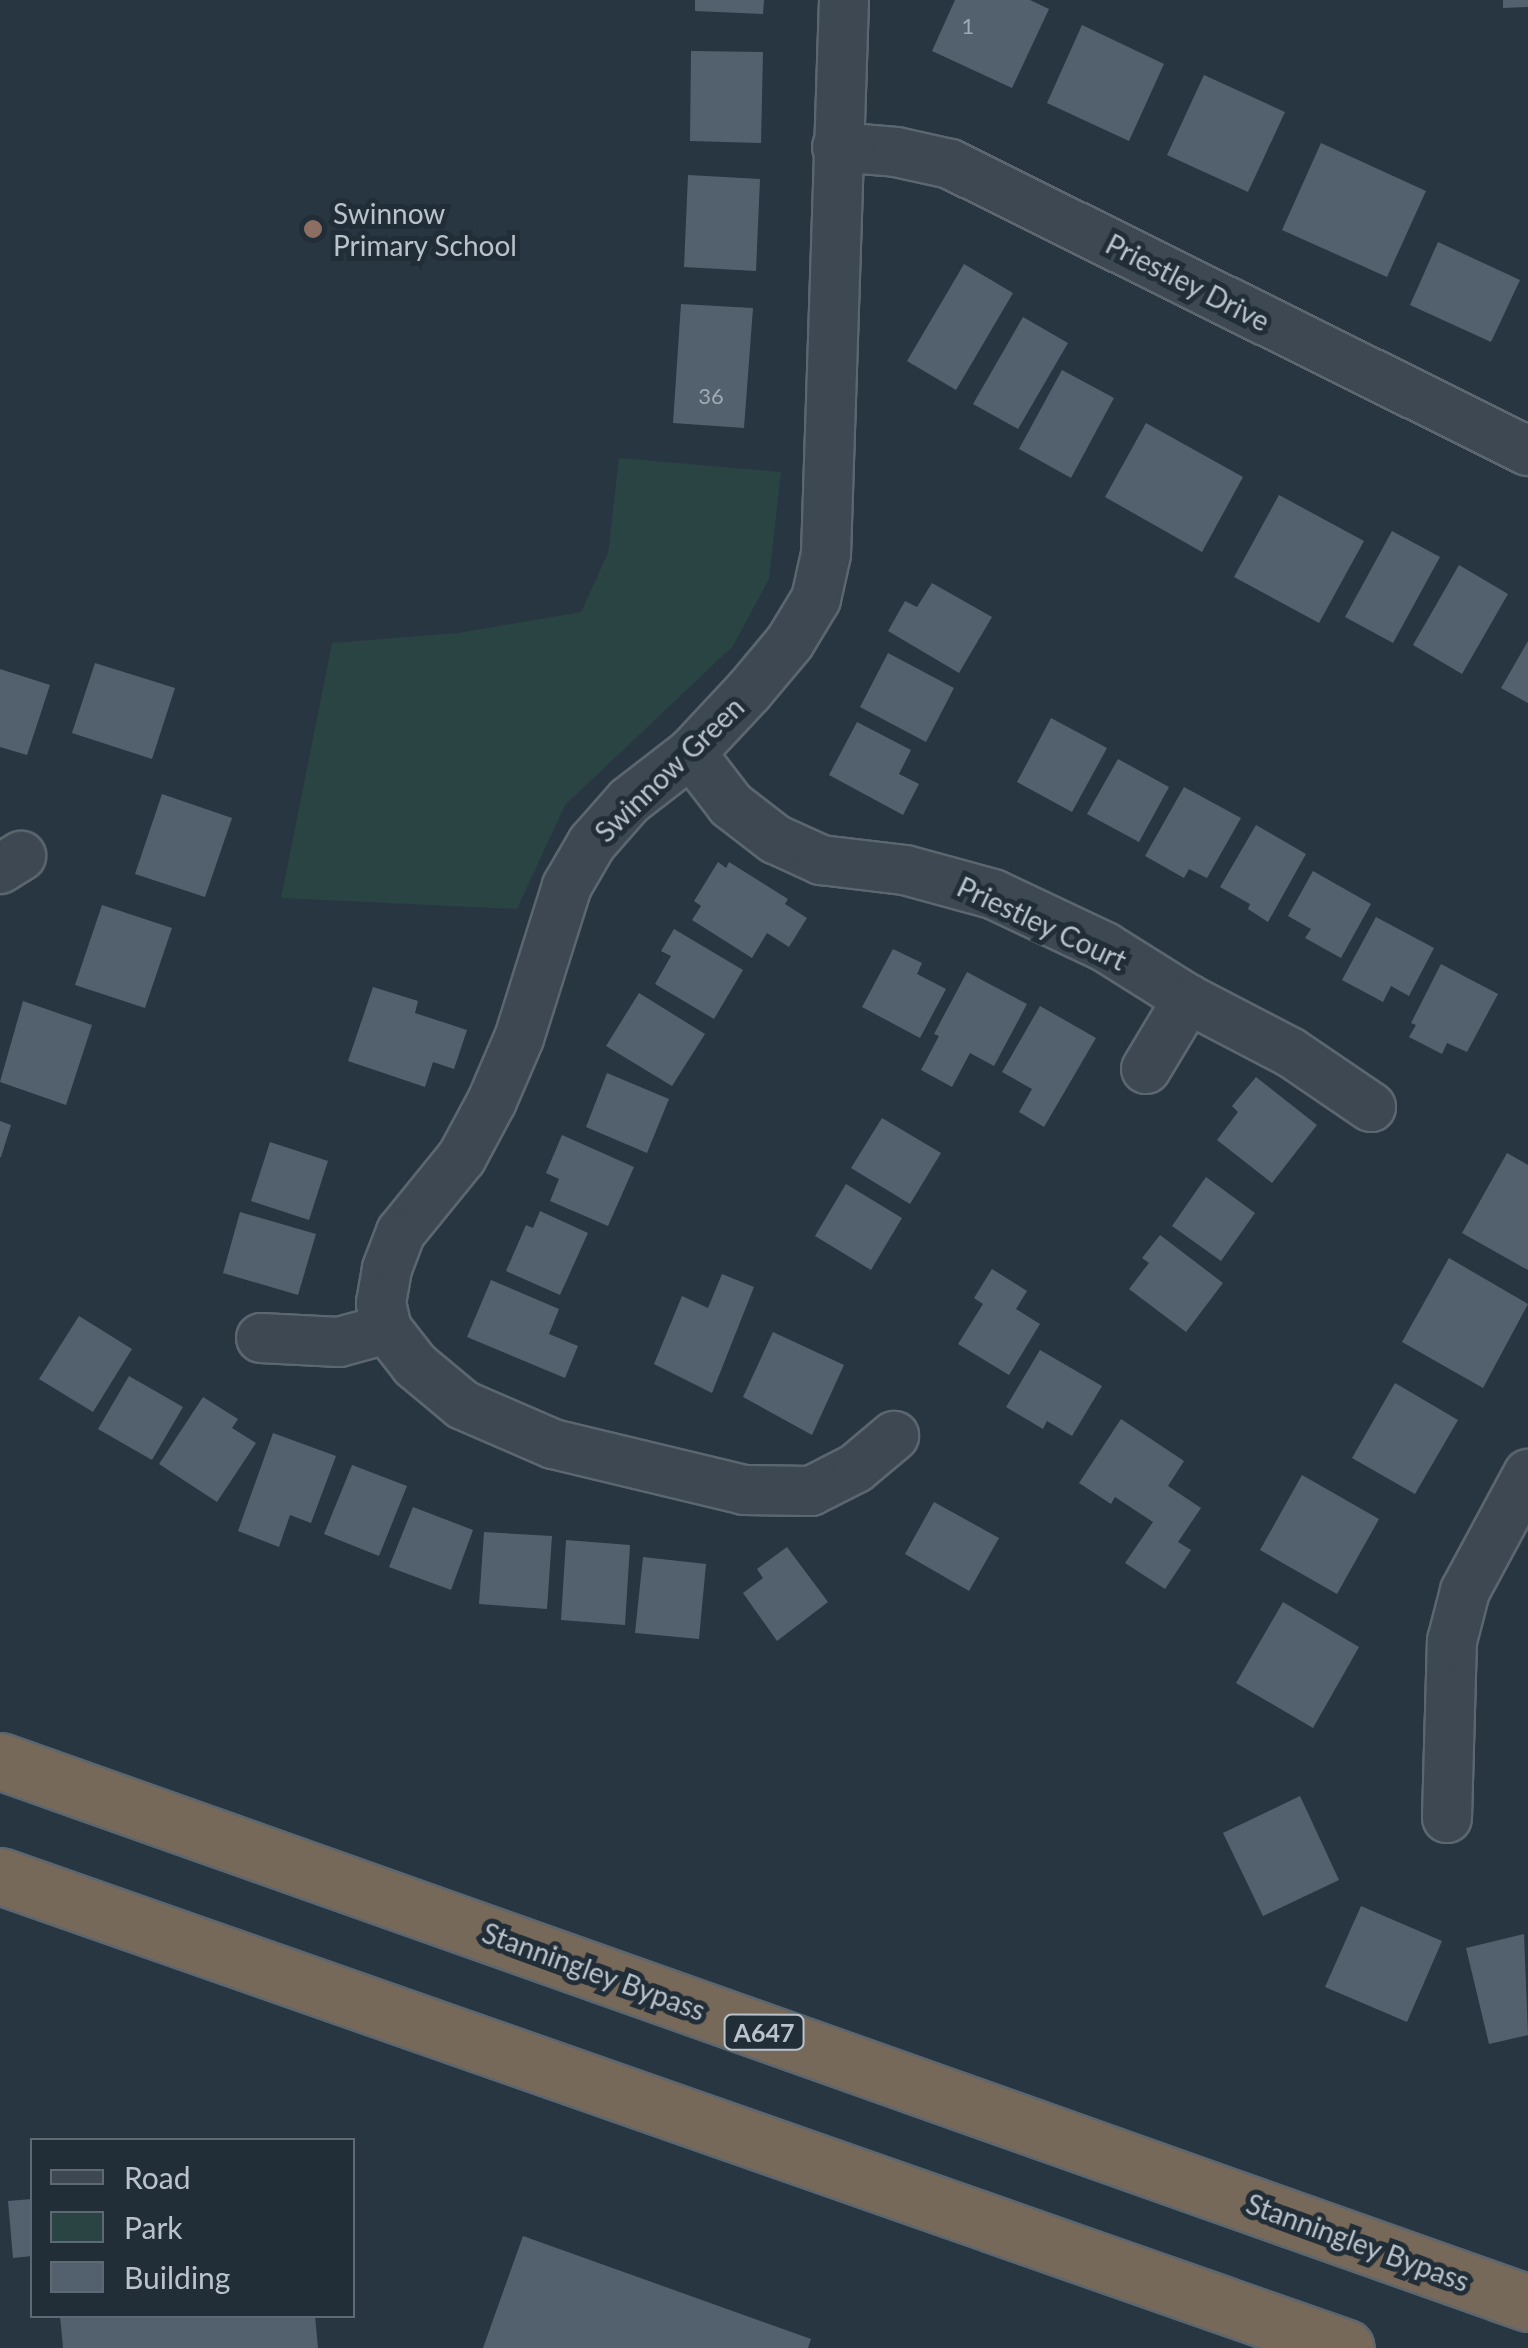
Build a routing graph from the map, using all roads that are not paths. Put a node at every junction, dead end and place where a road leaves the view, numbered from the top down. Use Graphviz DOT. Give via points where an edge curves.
graph roads {
  1 [pos="844,0"];
  2 [pos="837,147"];
  3 [pos="1528,451"];
  4 [pos="691,752"];
  5 [pos="1188,998"];
  6 [pos="1146,1069"];
  7 [pos="1371,1106"];
  8 [pos="387,1329"];
  9 [pos="261,1338"];
  10 [pos="894,1436"];
  11 [pos="1528,1474"];
  12 [pos="0,1760"];
  13 [pos="1447,1818"];
  14 [pos="0,1876"];
  15 [pos="1528,2303"];
  16 [pos="1346,2348"];
  1 -- 2 [label="street, Swinnow Green"];
  2 -- 3 [label="street, Priestley Drive" via="950,164"];
  2 -- 4 [label="street, Swinnow Green" via="826,554 816,599 790,642"];
  4 -- 5 [label="street, Priestley Court" via="732,806 775,839 821,860 905,870 992,894 1105,948"];
  4 -- 8 [label="street, Swinnow Green" via="629,801 592,842 567,886 520,1038 492,1102 462,1157 401,1232 381,1303"];
  5 -- 6 [label="street"];
  5 -- 7 [label="street, Priestley Court" via="1290,1052"];
  8 -- 9 [label="street" via="339,1342"];
  8 -- 10 [label="street" via="415,1365 463,1406 552,1444 744,1490 812,1491 856,1468"];
  11 -- 13 [label="street" via="1465,1591 1452,1641"];
  12 -- 15 [label="highway, Stanningley Bypass / A647"];
  14 -- 16 [label="highway"];
}
